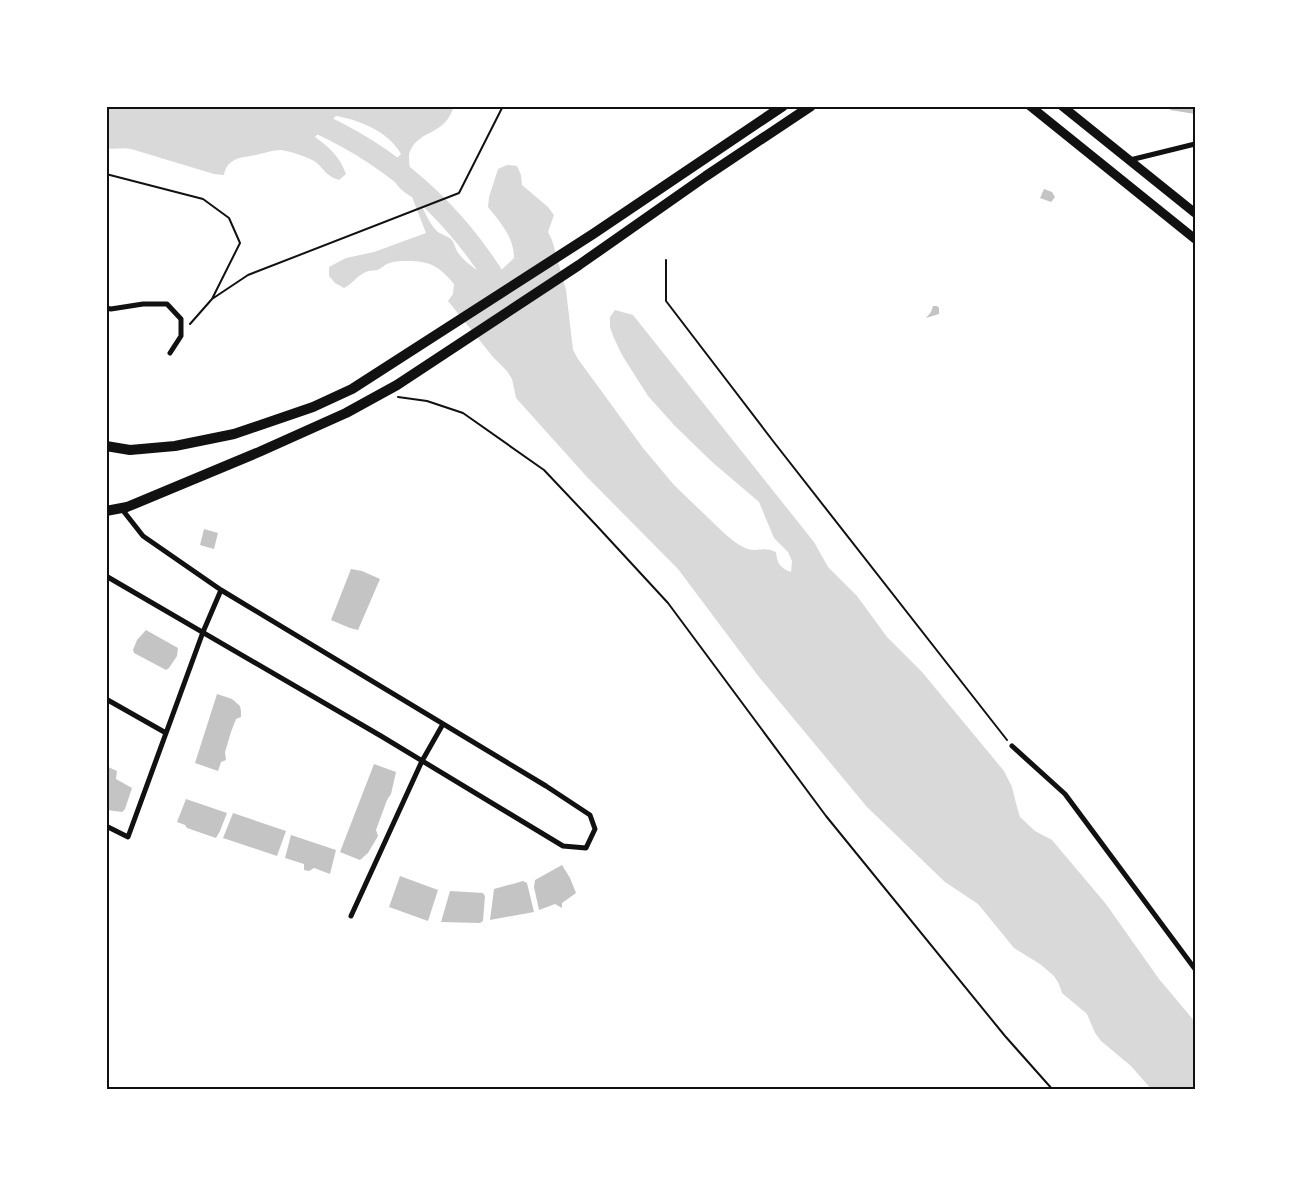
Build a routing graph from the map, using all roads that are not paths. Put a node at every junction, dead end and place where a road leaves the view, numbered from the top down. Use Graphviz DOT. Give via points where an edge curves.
graph roads {
  1 [pos="783,106"];
  2 [pos="811,106"];
  3 [pos="1030,106"];
  4 [pos="1062,106"];
  5 [pos="1195,144"];
  6 [pos="1128,160"];
  7 [pos="1195,213"];
  8 [pos="1195,239"];
  9 [pos="106,308"];
  10 [pos="170,353"];
  11 [pos="106,446"];
  12 [pos="121,508"];
  13 [pos="106,511"];
  14 [pos="106,576"];
  15 [pos="221,590"];
  16 [pos="203,632"];
  17 [pos="106,699"];
  18 [pos="443,724"];
  19 [pos="166,733"];
  20 [pos="1012,746"];
  21 [pos="422,761"];
  22 [pos="106,826"];
  23 [pos="351,916"];
  24 [pos="1195,969"];
  1 -- 11 [label="main road" via="593,234 352,389 313,407 234,434 175,446 130,450"];
  2 -- 12 [label="main road" via="397,385 346,413 259,452"];
  3 -- 8 [label="street"];
  4 -- 6 [label="street"];
  5 -- 6 [label="street"];
  6 -- 7 [label="street"];
  9 -- 10 [label="street" via="167,304 180,319 181,336"];
  12 -- 13 [label="main road"];
  12 -- 15 [label="street" via="143,536"];
  14 -- 16 [label="street"];
  15 -- 16 [label="street"];
  15 -- 18 [label="street"];
  16 -- 19 [label="street"];
  16 -- 21 [label="street"];
  17 -- 19 [label="street"];
  18 -- 21 [label="street"];
  18 -- 21 [label="street" via="590,815 595,829 586,848 563,846"];
  19 -- 22 [label="street" via="128,836"];
  20 -- 24 [label="street" via="1065,794"];
  21 -- 23 [label="street"];
}
